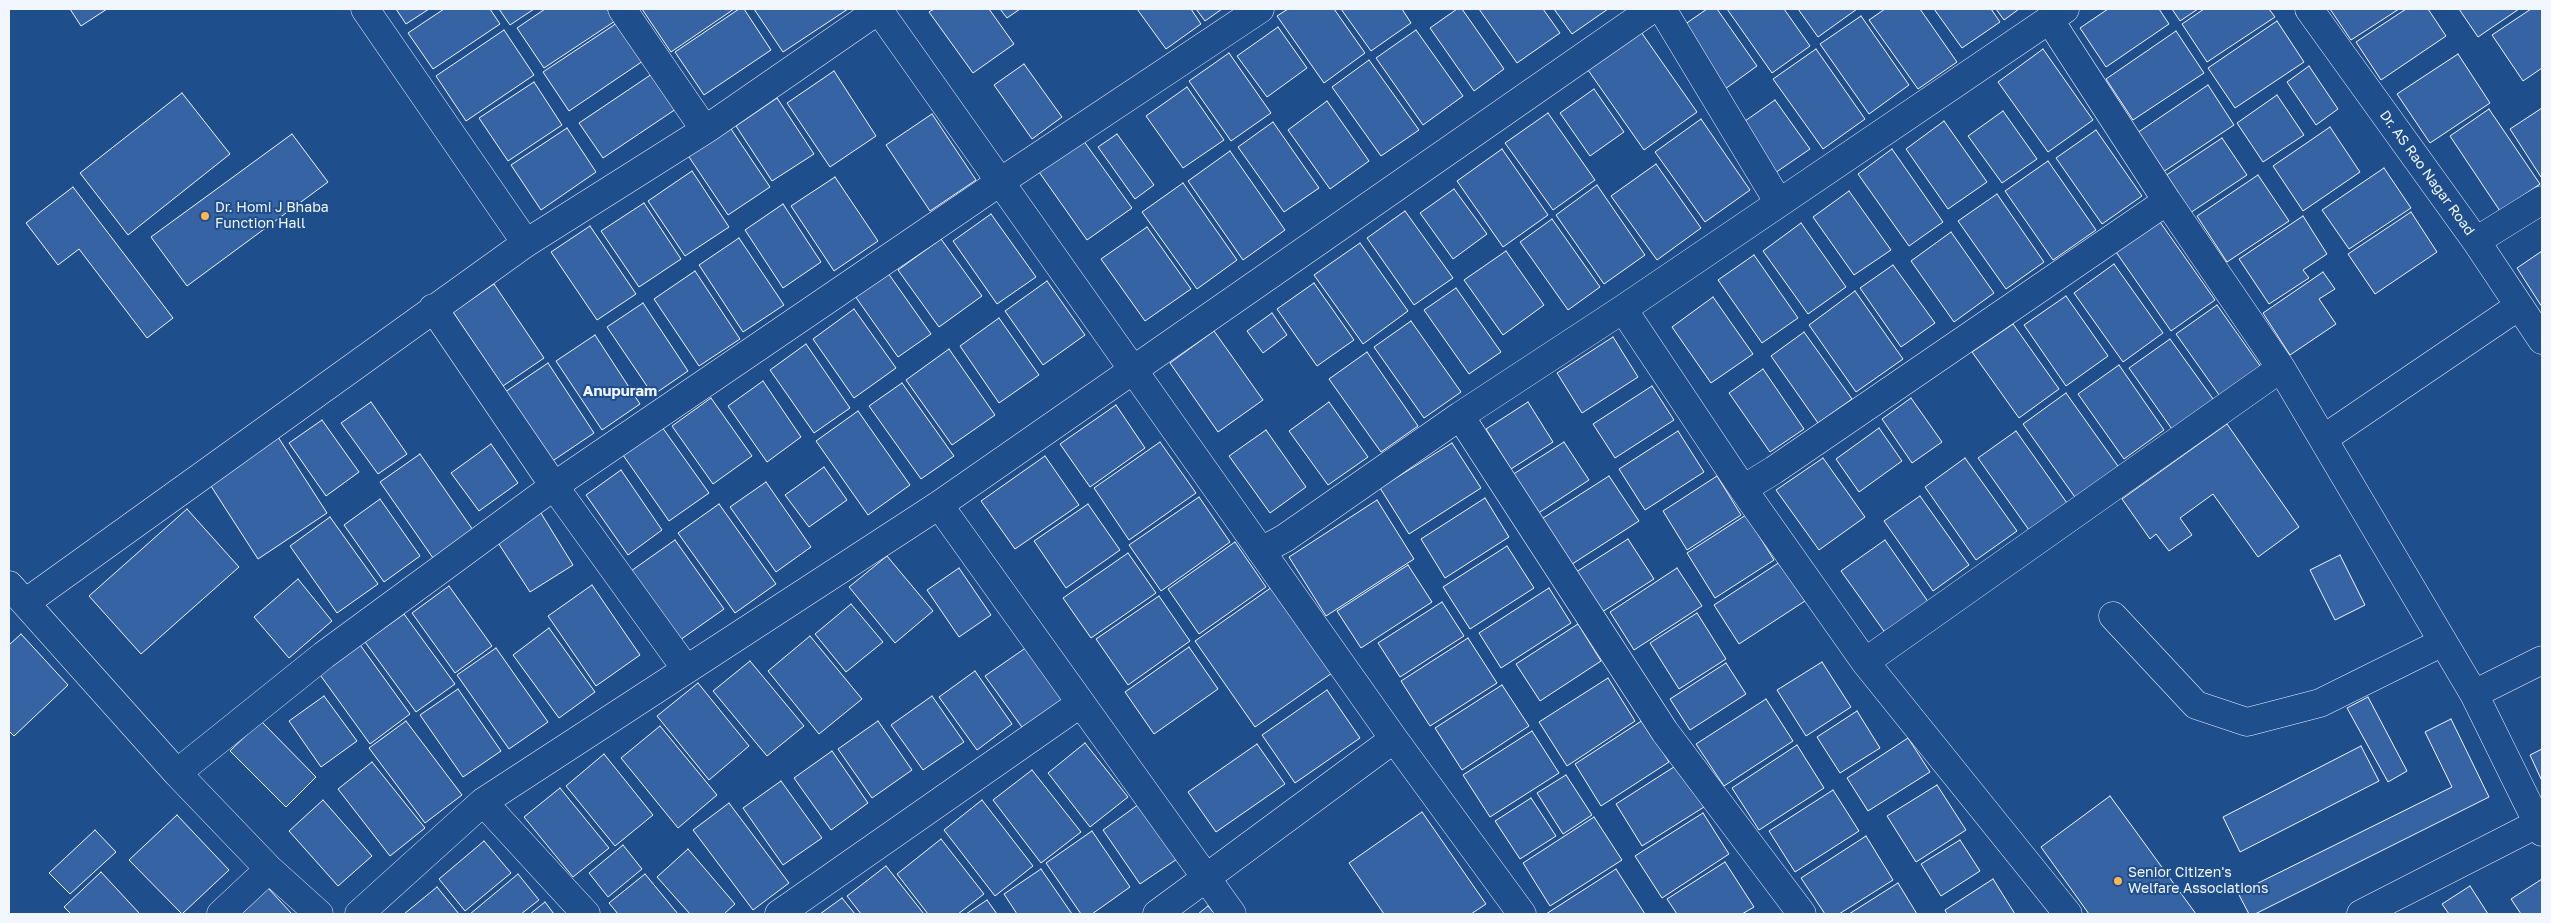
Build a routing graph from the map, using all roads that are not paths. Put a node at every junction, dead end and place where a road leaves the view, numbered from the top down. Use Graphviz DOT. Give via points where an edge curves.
graph roads {
  1 [pos="365,9"];
  2 [pos="622,9"];
  3 [pos="879,9"];
  4 [pos="1260,9"];
  5 [pos="1652,9"];
  6 [pos="1662,9"];
  7 [pos="2309,9"];
  8 [pos="2057,14"];
  9 [pos="705,130"];
  10 [pos="1000,182"];
  11 [pos="2167,200"];
  12 [pos="2542,200"];
  13 [pos="1779,203"];
  14 [pos="2476,241"];
  15 [pos="526,243"];
  16 [pos="2519,306"];
  17 [pos="434,308"];
  18 [pos="1623,309"];
  19 [pos="2542,340"];
  20 [pos="2281,368"];
  21 [pos="1133,370"];
  22 [pos="1460,416"];
  23 [pos="2323,440"];
  24 [pos="554,486"];
  25 [pos="1743,488"];
  26 [pos="939,505"];
  27 [pos="1261,551"];
  28 [pos="17,594"];
  29 [pos="2113,616"];
  30 [pos="2443,642"];
  31 [pos="2542,660"];
  32 [pos="1864,662"];
  33 [pos="686,670"];
  34 [pos="2474,694"];
  35 [pos="1081,703"];
  36 [pos="1394,739"];
  37 [pos="178,773"];
  38 [pos="483,802"];
  39 [pos="2539,828"];
  40 [pos="269,869"];
  41 [pos="1207,878"];
  42 [pos="221,914"];
  43 [pos="319,914"];
  44 [pos="359,914"];
  45 [pos="586,914"];
  46 [pos="779,914"];
  47 [pos="1157,914"];
  48 [pos="1232,914"];
  49 [pos="1522,914"];
  50 [pos="1802,914"];
  51 [pos="2068,914"];
  52 [pos="2362,914"];
  1 -- 15 [label="street"];
  2 -- 9 [label="street"];
  3 -- 9 [label="street"];
  3 -- 10 [label="street"];
  4 -- 10 [label="street"];
  5 -- 21 [label="street"];
  6 -- 13 [label="street"];
  7 -- 14 [label="street, Dr. AS Rao Nagar Road"];
  8 -- 11 [label="street"];
  8 -- 13 [label="street"];
  9 -- 15 [label="street"];
  10 -- 21 [label="street"];
  10 -- 24 [label="street"];
  11 -- 20 [label="street"];
  11 -- 25 [label="street" via="1783,464"];
  12 -- 14 [label="street"];
  13 -- 18 [label="street"];
  14 -- 16 [label="street, Dr. AS Rao Nagar Road"];
  15 -- 17 [label="street"];
  16 -- 19 [label="street, Dr. AS Rao Nagar Road"];
  16 -- 23 [label="street"];
  17 -- 24 [label="street"];
  17 -- 28 [label="street"];
  18 -- 22 [label="street"];
  18 -- 25 [label="street"];
  20 -- 23 [label="street"];
  20 -- 32 [label="street"];
  21 -- 26 [label="street"];
  21 -- 27 [label="street"];
  22 -- 27 [label="street" via="1286,538"];
  22 -- 50 [label="street" via="1665,732"];
  23 -- 30 [label="street"];
  24 -- 33 [label="street"];
  24 -- 37 [label="street" via="324,654"];
  25 -- 32 [label="street"];
  26 -- 33 [label="street"];
  26 -- 35 [label="street"];
  27 -- 36 [label="street"];
  28 -- 37 [label="street"];
  29 -- 30 [label="street" via="2196,705 2247,722 2320,703"];
  30 -- 34 [label="street"];
  31 -- 34 [label="street"];
  32 -- 51 [label="street"];
  33 -- 38 [label="street"];
  34 -- 39 [label="street"];
  35 -- 41 [label="street"];
  35 -- 46 [label="street"];
  36 -- 41 [label="street"];
  36 -- 49 [label="street"];
  37 -- 40 [label="street"];
  38 -- 44 [label="street"];
  38 -- 45 [label="street"];
  39 -- 52 [label="street"];
  40 -- 42 [label="street"];
  40 -- 43 [label="street"];
  41 -- 47 [label="street"];
  41 -- 48 [label="street"];
}
